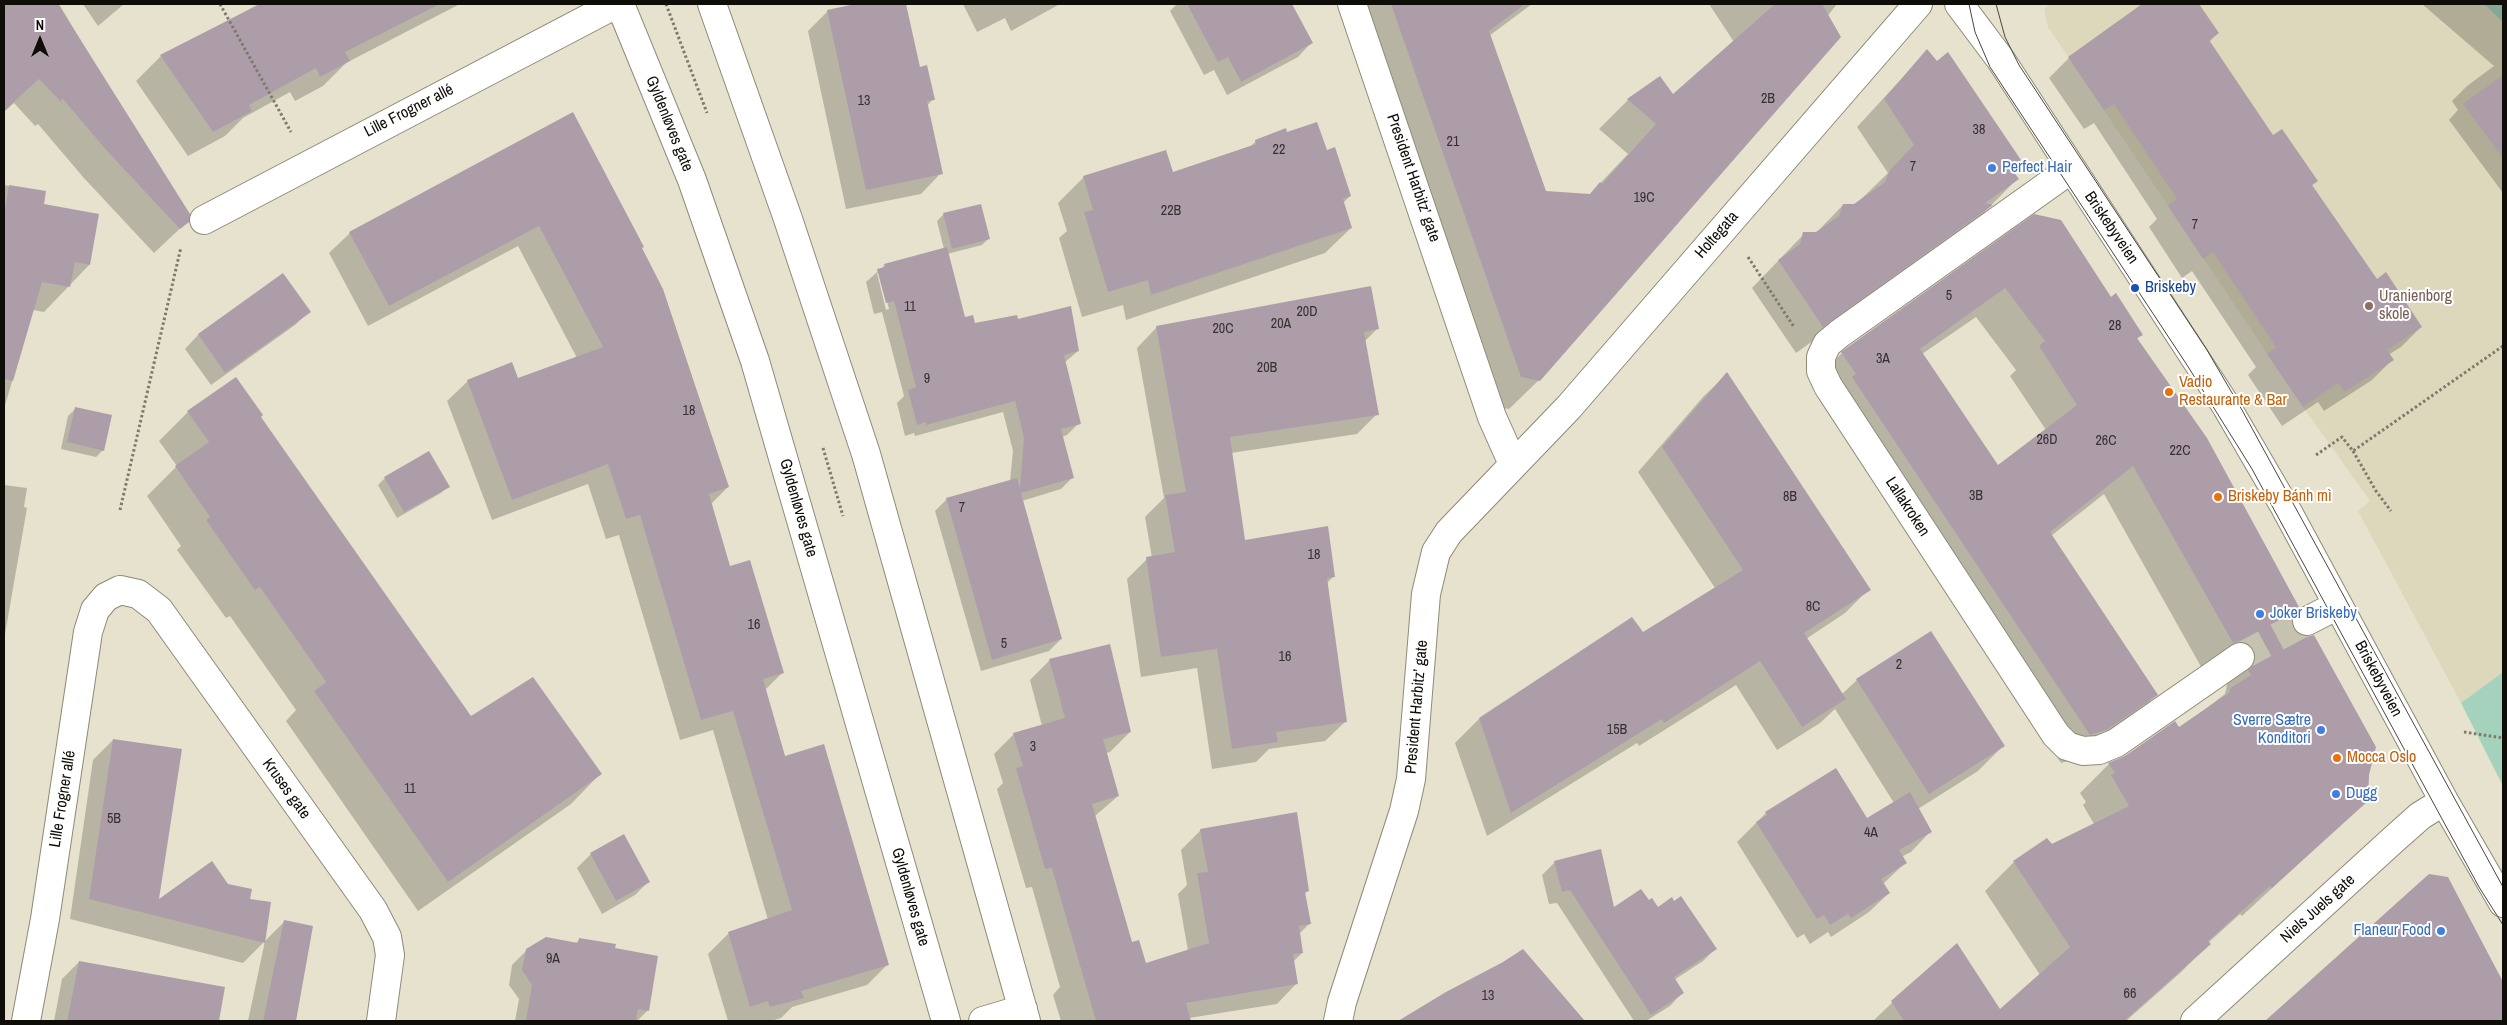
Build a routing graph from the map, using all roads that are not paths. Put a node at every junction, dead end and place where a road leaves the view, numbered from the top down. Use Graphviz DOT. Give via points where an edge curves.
graph roads {
  1 [pos="616,4"];
  2 [pos="620,4"];
  3 [pos="712,4"];
  4 [pos="1352,4"];
  5 [pos="1918,4"];
  6 [pos="1959,4"];
  7 [pos="2071,169"];
  8 [pos="204,220"];
  9 [pos="1513,464"];
  10 [pos="120,590"];
  11 [pos="2338,605"];
  12 [pos="2307,621"];
  13 [pos="2240,657"];
  14 [pos="2444,801"];
  15 [pos="2503,903"];
  16 [pos="1024,1015"];
  17 [pos="26,1021"];
  18 [pos="381,1021"];
  19 [pos="946,1021"];
  20 [pos="983,1021"];
  21 [pos="1338,1021"];
  22 [pos="2195,1021"];
  1 -- 8 [label="street, Lille Frogner allé"];
  2 -- 19 [label="street, Gyldenløves gate" via="692,180 755,361"];
  3 -- 16 [label="street" via="866,454"];
  4 -- 9 [label="street, President Harbitz’ gate" via="1492,417"];
  5 -- 9 [label="street, Holtegata" via="1569,407"];
  6 -- 7 [label="street, Briskebyveien" via="2001,60"];
  7 -- 11 [label="street, Briskebyveien" via="2211,382"];
  7 -- 13 [label="street, Lallakroken" via="1839,334 1827,344 1821,357 1821,371 2056,735 2067,746 2083,751 2099,750 2116,743"];
  9 -- 21 [label="street, President Harbitz’ gate" via="1449,532 1436,552 1426,594 1411,779 1404,811"];
  10 -- 17 [label="street, Lille Frogner allé" via="106,597 95,610 88,632 45,920"];
  10 -- 18 [label="street, Kruses gate" via="138,594 158,610 373,910 387,937 390,955"];
  11 -- 12 [label="street"];
  11 -- 14 [label="street, Briskebyveien"];
  14 -- 15 [label="street, Briskebyveien"];
  14 -- 22 [label="street, Niels Juels gate" via="2392,840"];
  16 -- 20 [label="street"];
}
